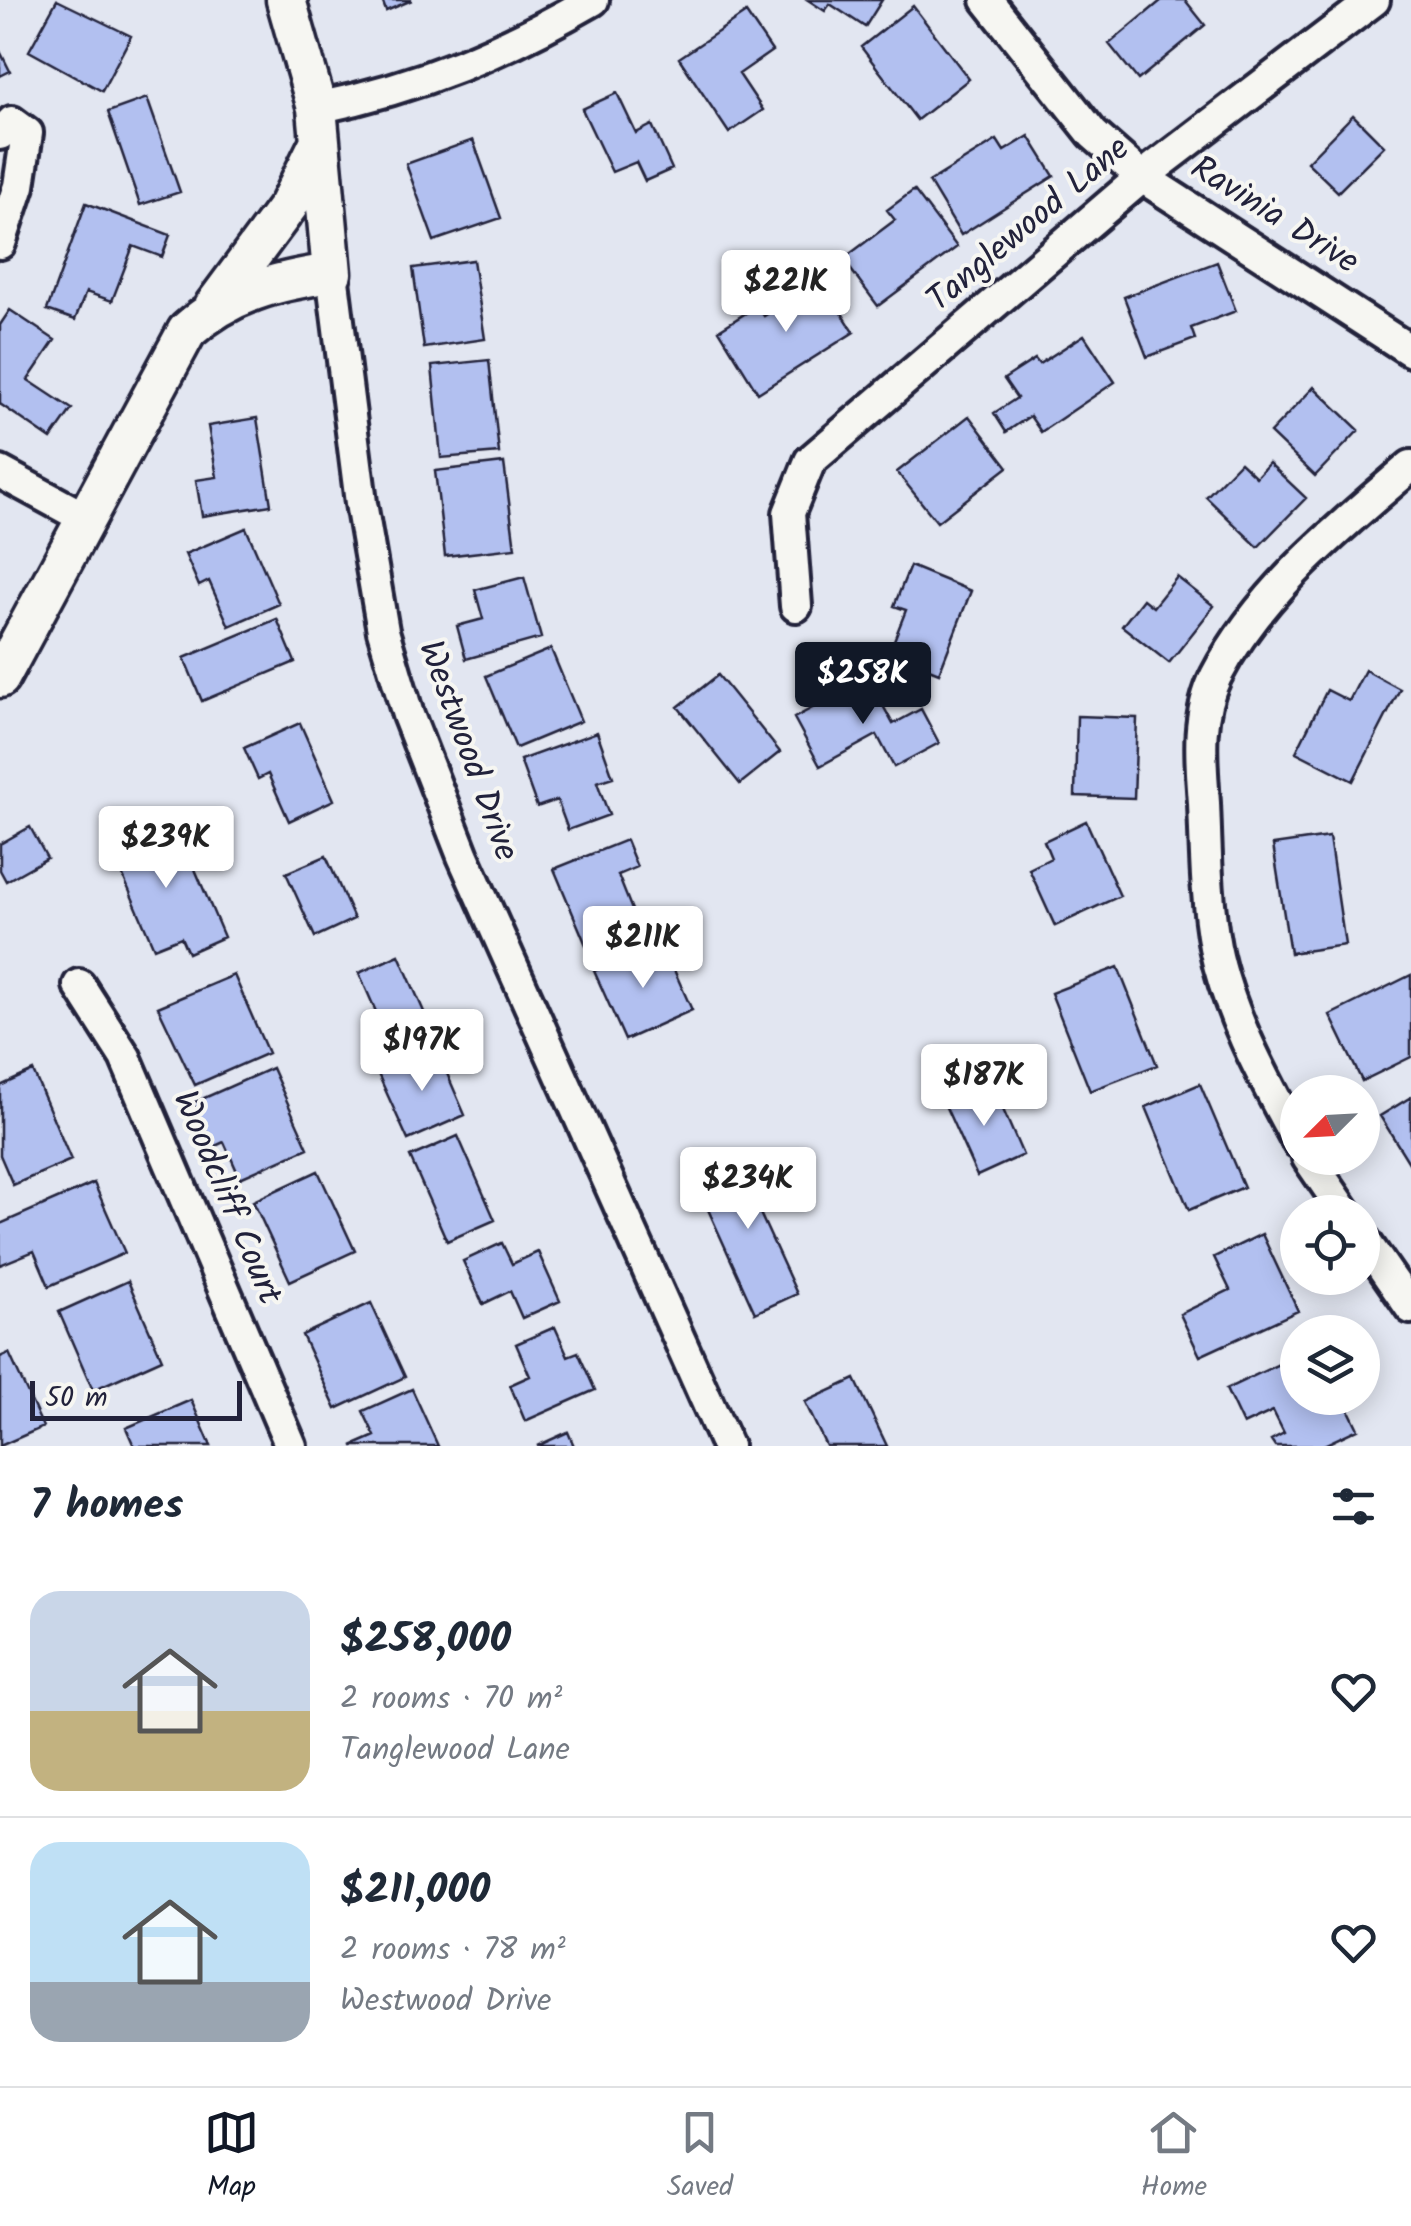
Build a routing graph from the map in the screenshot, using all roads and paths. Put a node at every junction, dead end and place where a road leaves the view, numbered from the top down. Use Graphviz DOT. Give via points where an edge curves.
graph roads {
  1 [pos="286,0"];
  2 [pos="594,0"];
  3 [pos="988,0"];
  4 [pos="1374,0"];
  5 [pos="319,124"];
  6 [pos="0,134"];
  7 [pos="1142,177"];
  8 [pos="0,242"];
  9 [pos="332,274"];
  10 [pos="214,306"];
  11 [pos="1411,351"];
  12 [pos="1411,466"];
  13 [pos="0,472"];
  14 [pos="83,517"];
  15 [pos="796,606"];
  16 [pos="0,678"];
  17 [pos="79,985"];
  18 [pos="1280,1109"];
  19 [pos="1380,1264"];
  20 [pos="1411,1308"];
  21 [pos="291,1446"];
  22 [pos="727,1446"];
  1 -- 5 [label="main road"];
  2 -- 5 [label="street" via="508,49"];
  3 -- 7 [label="street, Ravinia Drive" via="1094,134"];
  4 -- 7 [label="street, Tanglewood Lane"];
  5 -- 9 [label="main road"];
  5 -- 10 [label="main road" via="288,206"];
  6 -- 8 [label="street" via="12,122 26,133"];
  7 -- 11 [label="street, Ravinia Drive"];
  7 -- 15 [label="street, Tanglewood Lane" via="810,461 789,513"];
  9 -- 10 [label="main road" via="281,280"];
  9 -- 22 [label="street, Westwood Drive" via="361,504 384,631 408,714 463,856"];
  10 -- 14 [label="main road" via="187,331"];
  12 -- 18 [label="street" via="1310,554 1263,610 1215,678 1201,720 1216,949 1255,1062"];
  13 -- 14 [label="street"];
  14 -- 16 [label="main road"];
  17 -- 21 [label="street, Woodcliff Court" via="125,1057"];
  19 -- 20 [label="street"];
}
